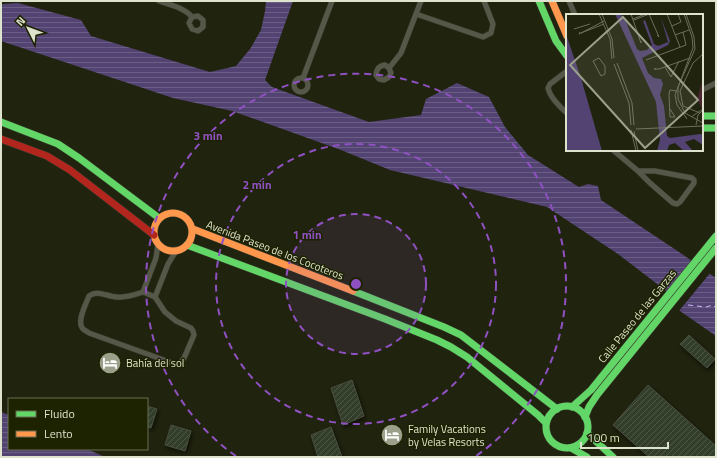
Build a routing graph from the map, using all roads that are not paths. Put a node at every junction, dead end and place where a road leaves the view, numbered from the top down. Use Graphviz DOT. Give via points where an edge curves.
graph roads {
  1 [pos="159,1"];
  2 [pos="332,1"];
  3 [pos="421,1"];
  4 [pos="484,1"];
  5 [pos="539,1"];
  6 [pos="569,1"];
  7 [pos="553,3"];
  8 [pos="543,9"];
  9 [pos="416,14"];
  10 [pos="575,14"];
  11 [pos="192,17"];
  12 [pos="566,34"];
  13 [pos="566,55"];
  14 [pos="389,68"];
  15 [pos="566,72"];
  16 [pos="303,78"];
  17 [pos="716,83"];
  18 [pos="703,90"];
  19 [pos="566,112"];
  20 [pos="703,116"];
  21 [pos="716,116"];
  22 [pos="1,122"];
  23 [pos="703,128"];
  24 [pos="716,128"];
  25 [pos="1,139"];
  26 [pos="614,151"];
  27 [pos="638,171"];
  28 [pos="159,218"];
  29 [pos="193,229"];
  30 [pos="154,235"];
  31 [pos="716,236"];
  32 [pos="158,244"];
  33 [pos="187,245"];
  34 [pos="716,248"];
  35 [pos="176,251"];
  36 [pos="703,258"];
  37 [pos="143,292"];
  38 [pos="155,297"];
  39 [pos="661,311"];
  40 [pos="572,407"];
  41 [pos="557,409"];
  42 [pos="585,417"];
  43 [pos="546,423"];
  44 [pos="587,433"];
  45 [pos="571,448"];
  46 [pos="587,457"];
  47 [pos="613,457"];
  1 -- 11 [label="street" via="189,13"];
  2 -- 16 [label="street"];
  3 -- 9 [label="street"];
  4 -- 9 [label="street" via="493,24 491,33 483,37"];
  5 -- 8 [label="street"];
  6 -- 10 [label="street"];
  7 -- 8 [label="street"];
  7 -- 12 [label="street"];
  8 -- 13 [label="street" via="556,41"];
  9 -- 14 [label="street" via="402,53"];
  15 -- 19 [label="street" via="548,88"];
  17 -- 18 [label="street"];
  20 -- 21 [label="street"];
  22 -- 28 [label="street" via="58,144"];
  23 -- 24 [label="street"];
  25 -- 30 [label="street" via="47,156 70,170"];
  26 -- 27 [label="street"];
  27 -- 27 [label="street" via="655,171 692,178 694,183 677,204"];
  28 -- 29 [label="street, Avenida Paseo de los Cocoteros" via="164,214 176,212 187,218"];
  28 -- 30 [label="street"];
  29 -- 33 [label="street, Avenida Paseo de los Cocoteros"];
  29 -- 41 [label="street, Avenida Paseo de los Cocoteros" via="460,335"];
  30 -- 32 [label="street"];
  31 -- 36 [label="street, Calle Paseo de las Garzas"];
  32 -- 35 [label="street" via="165,249"];
  32 -- 37 [label="street" via="156,258"];
  33 -- 35 [label="street"];
  33 -- 43 [label="street" via="437,340 467,357"];
  34 -- 36 [label="street, Calle Paseo de las Garzas"];
  35 -- 38 [label="street"];
  36 -- 39 [label="street, Calle Paseo de las Garzas"];
  37 -- 38 [label="street"];
  37 -- 38 [label="street" via="129,297 93,293 89,296 80,320 83,330 175,364 180,363 194,335 193,332 191,328 165,312"];
  39 -- 40 [label="street, Calle Paseo de las Garzas" via="591,390"];
  39 -- 42 [label="street, Calle Paseo de las Garzas" via="597,395"];
  40 -- 41 [label="street"];
  40 -- 42 [label="street"];
  41 -- 43 [label="street" via="548,417"];
  42 -- 44 [label="street"];
  43 -- 45 [label="street" via="549,440 558,447"];
  44 -- 45 [label="street" via="583,441"];
  44 -- 47 [label="street"];
  45 -- 46 [label="street"];
}
